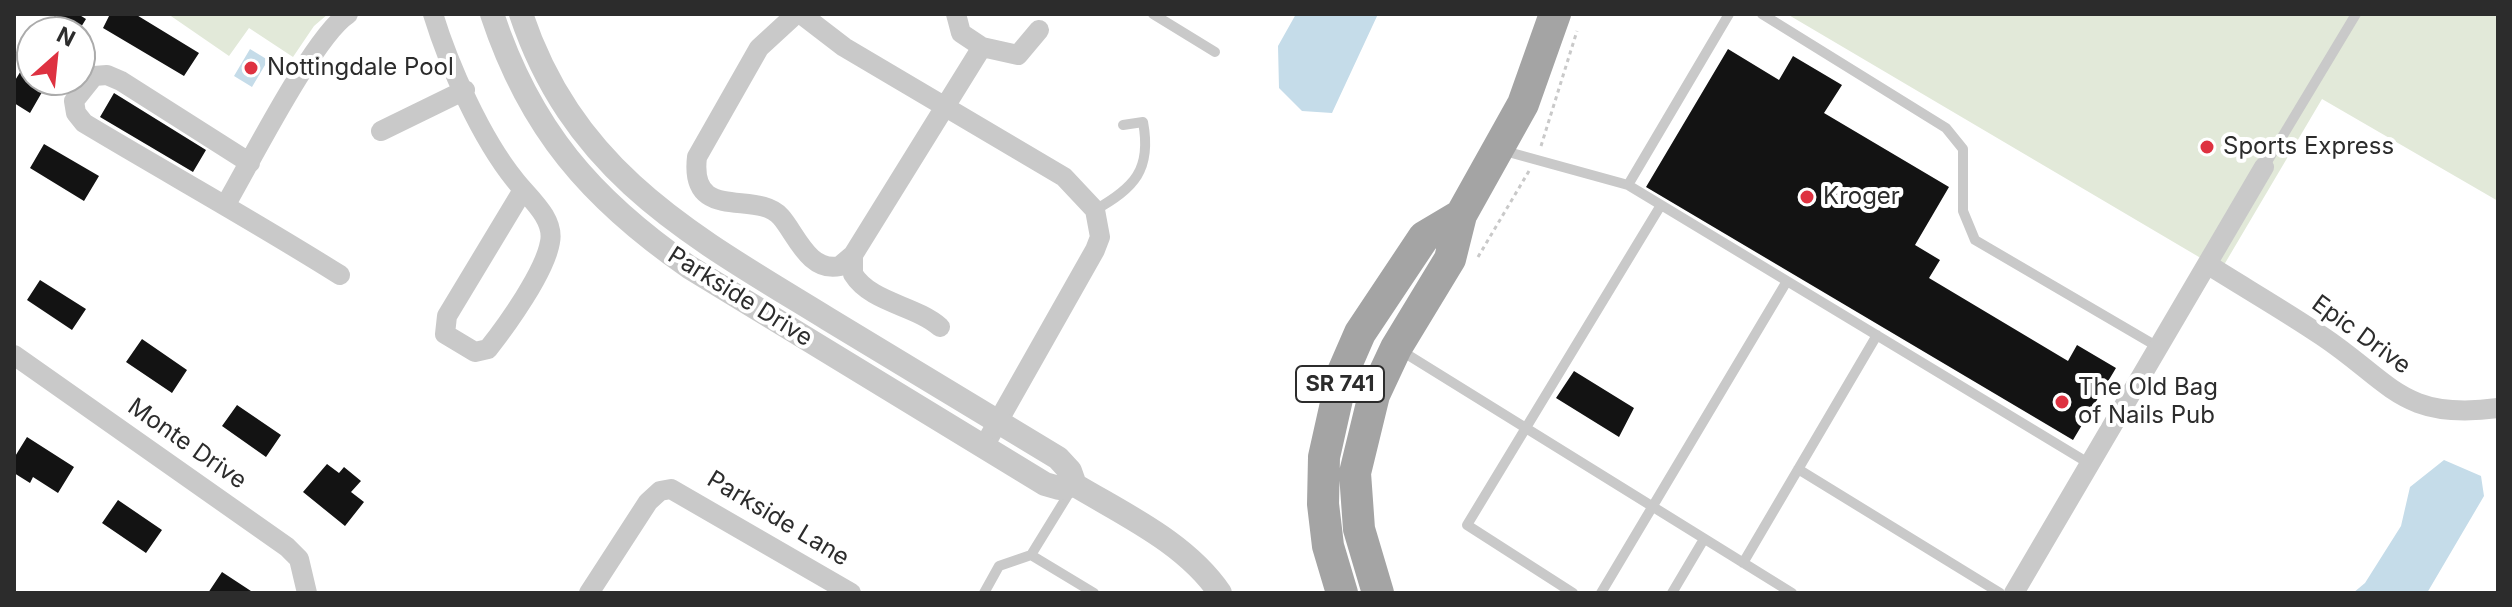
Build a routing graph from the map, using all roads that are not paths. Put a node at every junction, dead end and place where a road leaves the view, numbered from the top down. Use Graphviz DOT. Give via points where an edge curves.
graph roads {
  1 [pos="348,14"];
  2 [pos="433,14"];
  3 [pos="492,14"];
  4 [pos="521,14"];
  5 [pos="798,14"];
  6 [pos="956,14"];
  7 [pos="1153,14"];
  8 [pos="1729,14"];
  9 [pos="1762,14"];
  10 [pos="2356,14"];
  11 [pos="1567,19"];
  12 [pos="1039,30"];
  13 [pos="982,47"];
  14 [pos="1215,52"];
  15 [pos="465,90"];
  16 [pos="943,107"];
  17 [pos="1123,125"];
  18 [pos="381,131"];
  19 [pos="1499,149"];
  20 [pos="250,163"];
  21 [pos="2264,167"];
  22 [pos="1628,185"];
  23 [pos="523,190"];
  24 [pos="226,204"];
  25 [pos="1661,205"];
  26 [pos="1095,210"];
  27 [pos="1461,215"];
  28 [pos="853,255"];
  29 [pos="2207,264"];
  30 [pos="340,275"];
  31 [pos="1787,281"];
  32 [pos="776,287"];
  33 [pos="760,311"];
  34 [pos="940,327"];
  35 [pos="1877,335"];
  36 [pos="2158,347"];
  37 [pos="1396,348"];
  38 [pos="14,355"];
  39 [pos="2498,408"];
  40 [pos="998,422"];
  41 [pos="1524,429"];
  42 [pos="983,448"];
  43 [pos="2090,464"];
  44 [pos="1798,469"];
  45 [pos="1075,485"];
  46 [pos="1651,507"];
  47 [pos="1704,539"];
  48 [pos="1031,555"];
  49 [pos="1743,563"];
  50 [pos="307,593"];
  51 [pos="589,593"];
  52 [pos="851,593"];
  53 [pos="984,593"];
  54 [pos="1094,593"];
  55 [pos="1220,593"];
  56 [pos="1342,593"];
  57 [pos="1378,593"];
  58 [pos="1573,593"];
  59 [pos="1601,593"];
  60 [pos="1672,593"];
  61 [pos="1792,593"];
  62 [pos="2000,593"];
  63 [pos="2014,593"];
  1 -- 20 [label="street" via="309,64"];
  2 -- 15 [label="street"];
  3 -- 33 [label="street, Parkside Drive" via="520,88 579,174 646,237"];
  4 -- 32 [label="street, Parkside Drive" via="566,109 615,172 677,224"];
  5 -- 16 [label="street"];
  5 -- 28 [label="street" via="750,61 697,157 695,170 707,194 719,201 779,214 798,245 824,264 840,266"];
  6 -- 13 [label="street" via="961,33"];
  7 -- 14 [label="lane"];
  8 -- 22 [label="lane"];
  9 -- 36 [label="lane" via="1946,128 1963,149 1963,211 1975,240"];
  10 -- 21 [label="lane"];
  11 -- 19 [label="main road, SR 741"];
  12 -- 13 [label="street" via="1018,55"];
  13 -- 16 [label="street"];
  15 -- 18 [label="street"];
  15 -- 23 [label="street" via="490,143"];
  16 -- 26 [label="street" via="1064,177"];
  16 -- 28 [label="street"];
  17 -- 26 [label="lane" via="1143,122 1143,165 1132,186"];
  19 -- 22 [label="lane"];
  19 -- 27 [label="main road, SR 741"];
  20 -- 24 [label="street"];
  20 -- 24 [label="street" via="121,81 94,76 81,87 74,101 84,123"];
  21 -- 29 [label="street"];
  22 -- 25 [label="lane"];
  23 -- 23 [label="street" via="550,225 551,242 498,337 488,349 475,352 445,334 447,316"];
  24 -- 30 [label="street"];
  25 -- 31 [label="lane"];
  25 -- 41 [label="lane"];
  26 -- 40 [label="street" via="1100,237 1095,250"];
  27 -- 37 [label="main road, SR 741" via="1450,259"];
  27 -- 56 [label="main road, SR 741" via="1424,237 1360,333 1343,372 1324,457 1323,504"];
  28 -- 34 [label="street" via="853,274 867,289 915,309"];
  29 -- 36 [label="street"];
  29 -- 39 [label="street, Epic Drive" via="2324,337 2406,399 2446,409"];
  31 -- 35 [label="lane"];
  31 -- 46 [label="lane"];
  32 -- 33 [label="lane"];
  32 -- 40 [label="street, Parkside Drive"];
  33 -- 42 [label="street, Parkside Drive"];
  35 -- 43 [label="lane"];
  35 -- 44 [label="lane"];
  36 -- 43 [label="street"];
  37 -- 41 [label="lane"];
  37 -- 57 [label="main road, SR 741" via="1374,395 1355,473 1359,529"];
  38 -- 50 [label="street, Monte Drive" via="287,547 299,559"];
  40 -- 42 [label="street"];
  40 -- 45 [label="street, Parkside Drive" via="1058,458"];
  41 -- 46 [label="lane"];
  41 -- 58 [label="lane" via="1467,525"];
  42 -- 45 [label="street, Parkside Drive" via="1045,484"];
  43 -- 63 [label="street"];
  44 -- 49 [label="lane"];
  44 -- 62 [label="lane"];
  45 -- 48 [label="lane"];
  45 -- 55 [label="street, Parkside Drive" via="1155,532 1208,575"];
  46 -- 47 [label="lane"];
  46 -- 59 [label="lane"];
  47 -- 49 [label="lane"];
  47 -- 60 [label="lane"];
  48 -- 53 [label="lane" via="999,566"];
  48 -- 54 [label="lane"];
  49 -- 61 [label="lane"];
  51 -- 52 [label="street, Parkside Lane" via="648,502 671,489"];
}
